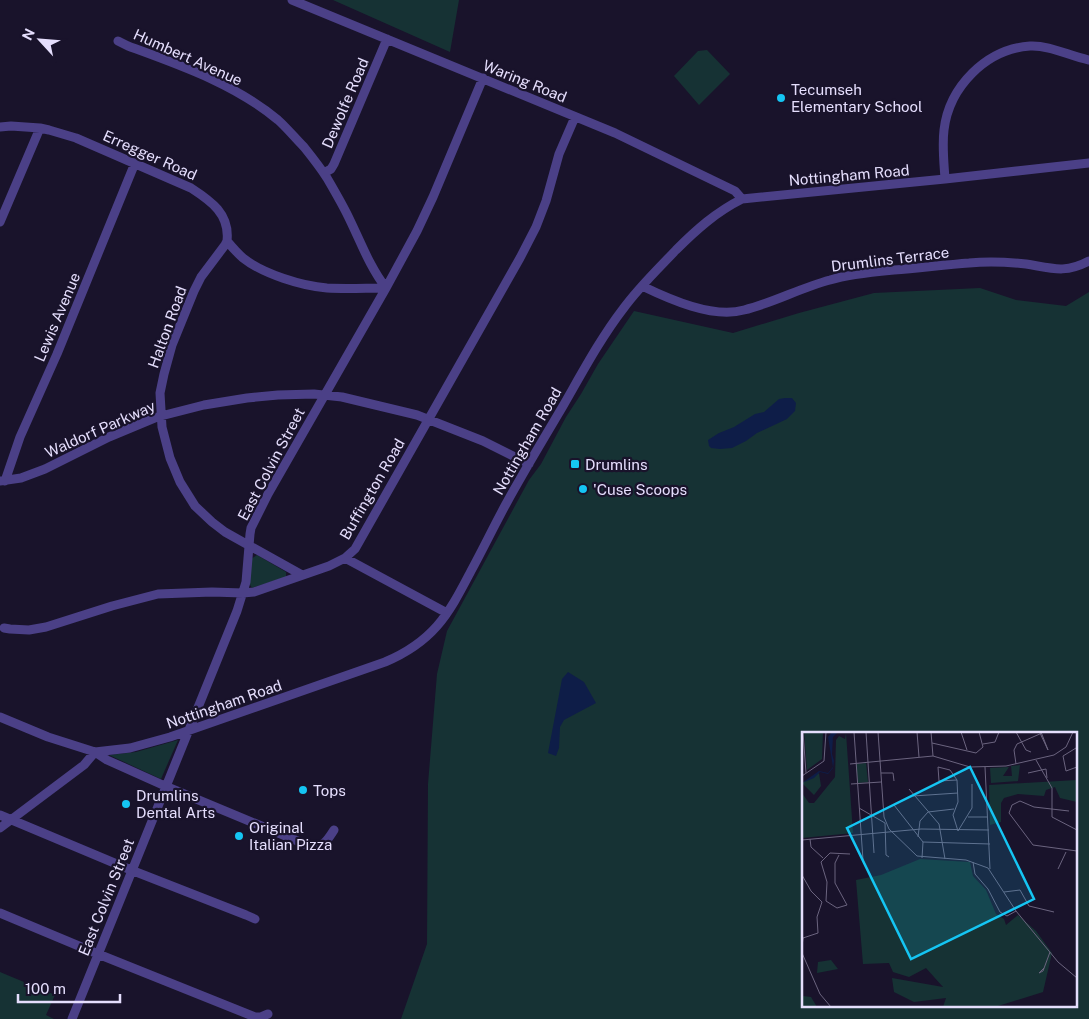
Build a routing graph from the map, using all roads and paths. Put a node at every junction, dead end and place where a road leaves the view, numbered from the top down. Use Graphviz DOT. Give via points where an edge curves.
graph roads {
  1 [pos="292,0"];
  2 [pos="387,40"];
  3 [pos="118,41"];
  4 [pos="1089,60"];
  5 [pos="482,78"];
  6 [pos="575,117"];
  7 [pos="0,126"];
  8 [pos="40,128"];
  9 [pos="134,163"];
  10 [pos="1089,163"];
  11 [pos="324,173"];
  12 [pos="945,179"];
  13 [pos="742,199"];
  14 [pos="0,222"];
  15 [pos="227,241"];
  16 [pos="1089,260"];
  17 [pos="642,286"];
  18 [pos="386,288"];
  19 [pos="324,395"];
  20 [pos="161,416"];
  21 [pos="429,419"];
  22 [pos="529,464"];
  23 [pos="2,481"];
  24 [pos="249,546"];
  25 [pos="345,558"];
  26 [pos="302,575"];
  27 [pos="243,593"];
  28 [pos="447,614"];
  29 [pos="4,628"];
  30 [pos="0,717"];
  31 [pos="189,730"];
  32 [pos="94,752"];
  33 [pos="165,786"];
  34 [pos="0,815"];
  35 [pos="11,820"];
  36 [pos="0,828"];
  37 [pos="334,830"];
  38 [pos="132,870"];
  39 [pos="0,913"];
  40 [pos="255,919"];
  41 [pos="98,954"];
  42 [pos="268,1014"];
  43 [pos="72,1019"];
  1 -- 2 [label="street, Waring Road"];
  2 -- 5 [label="street, Waring Road"];
  2 -- 11 [label="street, Dewolfe Road" via="334,164"];
  3 -- 11 [label="street, Humbert Avenue" via="194,71 256,104 289,130"];
  4 -- 12 [label="street" via="1031,46 1004,52 979,67 964,82 947,112"];
  5 -- 6 [label="street, Waring Road"];
  5 -- 18 [label="street, East Colvin Street" via="433,197"];
  6 -- 13 [label="street, Waring Road" via="735,191"];
  6 -- 21 [label="street, Buffington Road" via="559,154 536,227"];
  7 -- 8 [label="street, Erregger Road"];
  8 -- 9 [label="street, Erregger Road" via="76,138"];
  8 -- 14 [label="street"];
  9 -- 15 [label="street, Erregger Road" via="208,199 219,210 227,226"];
  9 -- 23 [label="street, Lewis Avenue"];
  10 -- 12 [label="street, Nottingham Road"];
  11 -- 18 [label="street, Humbert Avenue" via="370,265"];
  12 -- 13 [label="street, Nottingham Road"];
  13 -- 17 [label="street, Nottingham Road" via="715,214 695,231"];
  15 -- 18 [label="street" via="245,259 288,280 327,288"];
  15 -- 20 [label="street, Halton Road" via="194,291 172,345 160,393"];
  16 -- 17 [label="street, Drumlins Terrace" via="1068,268 976,262 870,273 830,280 744,310 725,312 708,311"];
  17 -- 22 [label="street, Nottingham Road" via="608,330"];
  18 -- 19 [label="street, East Colvin Street"];
  19 -- 20 [label="street, Waldorf Parkway" via="248,398"];
  19 -- 21 [label="street, Waldorf Parkway"];
  19 -- 24 [label="street, East Colvin Street" via="251,528"];
  20 -- 23 [label="street, Waldorf Parkway" via="21,478"];
  20 -- 24 [label="street, Halton Road" via="170,458 195,506 225,532"];
  21 -- 22 [label="street, Waldorf Parkway"];
  21 -- 25 [label="street, Buffington Road" via="355,549"];
  22 -- 28 [label="street, Nottingham Road"];
  24 -- 26 [label="street, Halton Road"];
  24 -- 27 [label="street, East Colvin Street"];
  25 -- 26 [label="street, Buffington Road"];
  25 -- 28 [label="street"];
  26 -- 27 [label="street, Buffington Road"];
  27 -- 29 [label="street, Buffington Road" via="158,594 46,627 29,630"];
  27 -- 31 [label="street, East Colvin Street"];
  28 -- 31 [label="street, Nottingham Road" via="420,643 399,656"];
  30 -- 32 [label="street, Nottingham Road"];
  31 -- 32 [label="street, Nottingham Road" via="149,744"];
  31 -- 33 [label="street, East Colvin Street"];
  32 -- 33 [label="street"];
  32 -- 35 [label="street" via="84,765"];
  33 -- 37 [label="street" via="312,847 322,845"];
  33 -- 38 [label="street, East Colvin Street"];
  34 -- 35 [label="street"];
  35 -- 36 [label="street"];
  35 -- 38 [label="street"];
  38 -- 40 [label="street"];
  38 -- 41 [label="street, East Colvin Street"];
  39 -- 41 [label="street"];
  41 -- 42 [label="street" via="255,1017"];
  41 -- 43 [label="street, East Colvin Street"];
}
